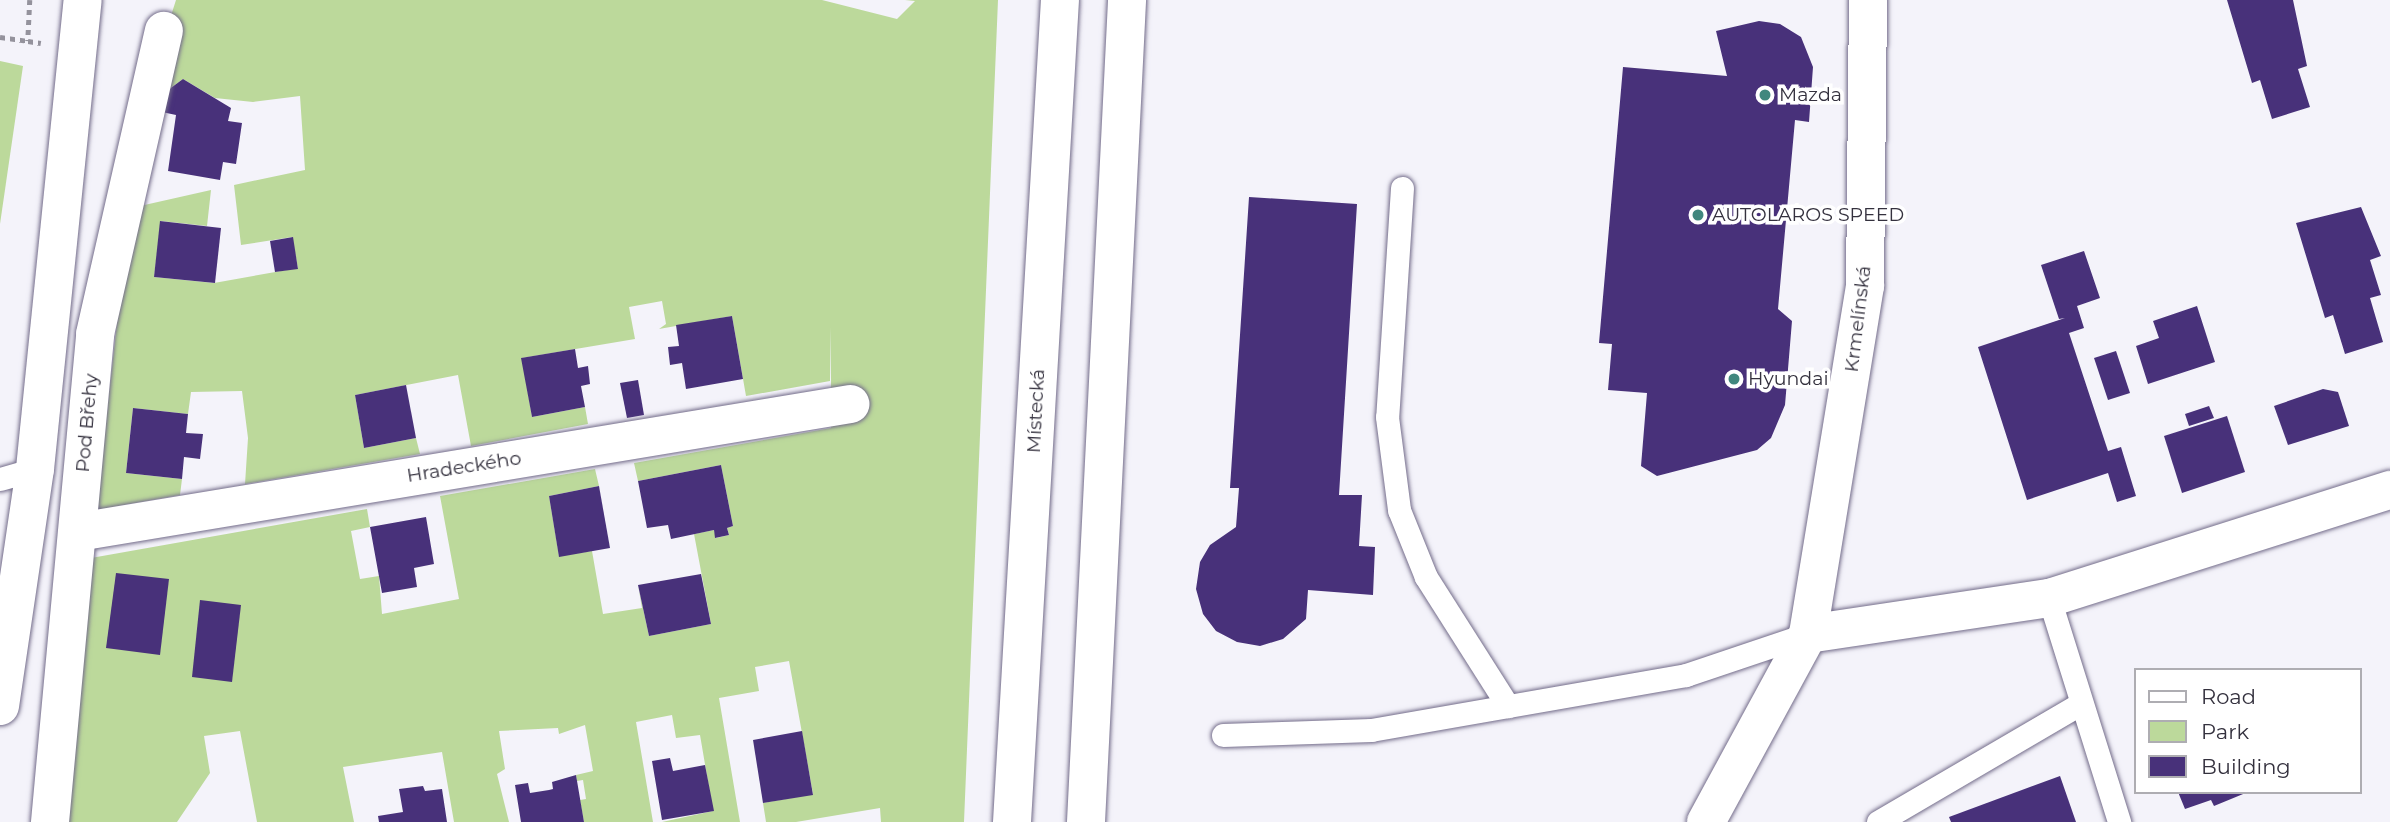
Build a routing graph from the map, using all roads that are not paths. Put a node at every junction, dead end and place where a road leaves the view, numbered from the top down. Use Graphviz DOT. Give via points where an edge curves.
graph roads {
  1 [pos="82,0"];
  2 [pos="1052,0"];
  3 [pos="1060,0"];
  4 [pos="1127,0"];
  5 [pos="1868,0"];
  6 [pos="164,31"];
  7 [pos="1057,60"];
  8 [pos="1402,188"];
  9 [pos="850,404"];
  10 [pos="18,474"];
  11 [pos="2390,490"];
  12 [pos="78,532"];
  13 [pos="2049,598"];
  14 [pos="1808,634"];
  15 [pos="2080,704"];
  16 [pos="0,706"];
  17 [pos="1508,706"];
  18 [pos="1223,735"];
  19 [pos="50,822"];
  20 [pos="1012,822"];
  21 [pos="1086,822"];
  22 [pos="1706,822"];
  23 [pos="1878,822"];
  24 [pos="2119,822"];
  1 -- 10 [label="main road"];
  2 -- 7 [label="main road"];
  3 -- 7 [label="main road, Místecká"];
  4 -- 21 [label="main road"];
  5 -- 14 [label="main road, Krmelínská" via="1865,286"];
  6 -- 12 [label="main road, Pod Břehy" via="95,334"];
  7 -- 20 [label="main road, Místecká"];
  8 -- 17 [label="lane" via="1387,417 1399,509 1426,577"];
  9 -- 12 [label="main road, Hradeckého"];
  10 -- 16 [label="main road"];
  11 -- 13 [label="main road"];
  12 -- 19 [label="main road, Pod Břehy"];
  13 -- 14 [label="main road"];
  13 -- 15 [label="lane"];
  14 -- 17 [label="lane" via="1686,675"];
  14 -- 22 [label="main road, Krmelínská"];
  15 -- 23 [label="lane"];
  15 -- 24 [label="lane"];
  17 -- 18 [label="lane" via="1371,730"];
}
